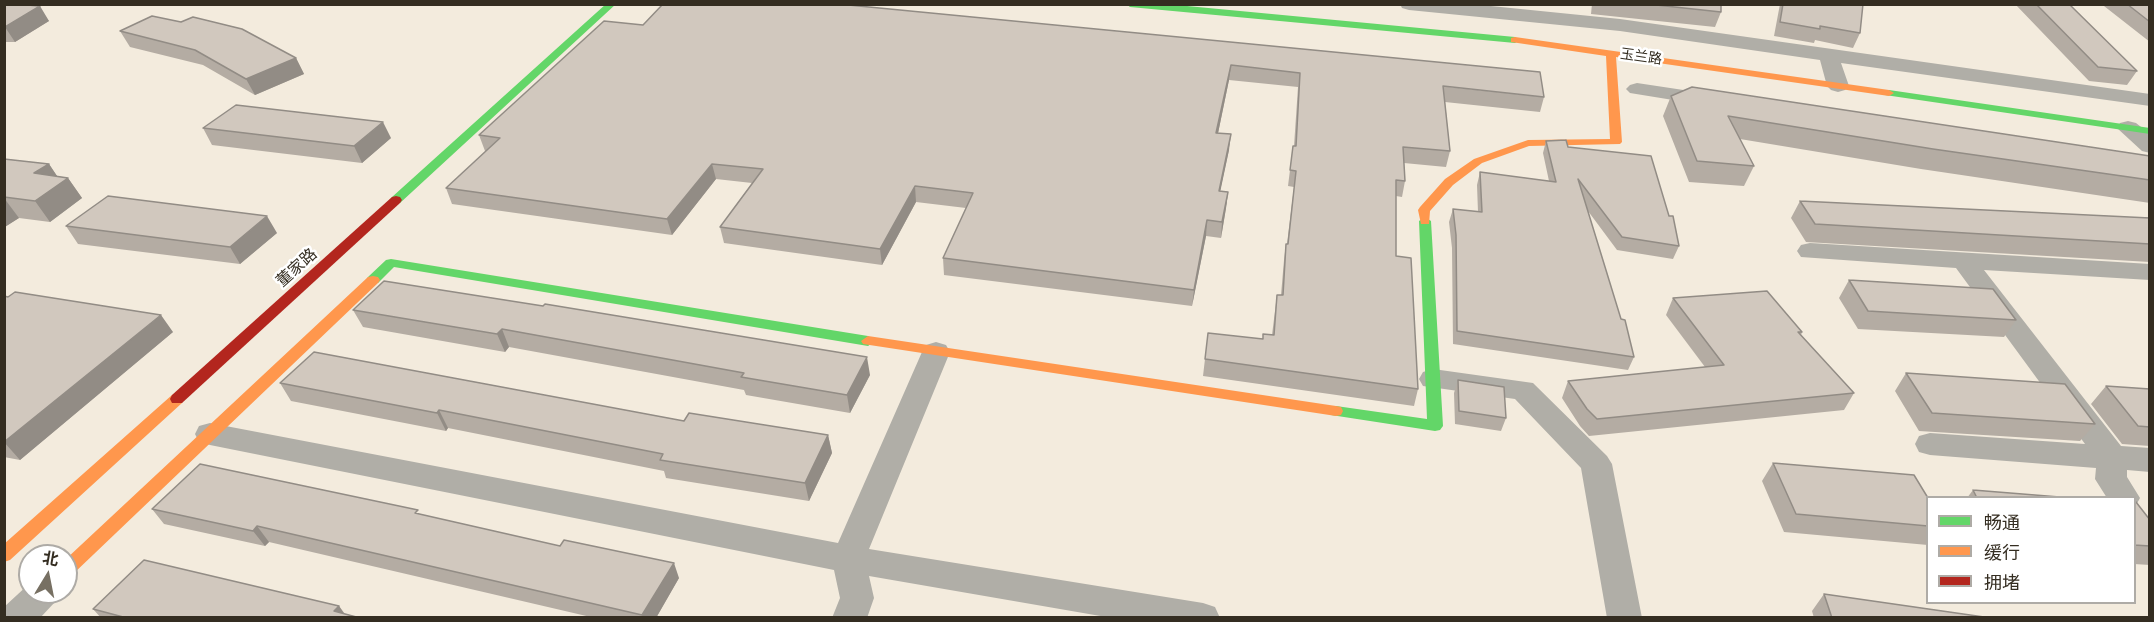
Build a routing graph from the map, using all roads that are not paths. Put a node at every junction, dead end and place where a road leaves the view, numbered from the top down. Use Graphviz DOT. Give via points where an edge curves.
graph roads {
  1 [pos="612,4"];
  2 [pos="1130,4"];
  3 [pos="1409,4"];
  4 [pos="1267,11"];
  5 [pos="1611,53"];
  6 [pos="1829,55"];
  7 [pos="1838,86"];
  8 [pos="1637,89"];
  9 [pos="2150,100"];
  10 [pos="1730,103"];
  11 [pos="2139,129"];
  12 [pos="2150,146"];
  13 [pos="1810,251"];
  14 [pos="1964,261"];
  15 [pos="2150,272"];
  16 [pos="936,352"];
  17 [pos="1433,379"];
  18 [pos="210,434"];
  19 [pos="1930,444"];
  20 [pos="2112,457"];
  21 [pos="2150,460"];
  22 [pos="2123,496"];
  23 [pos="4,555"];
  24 [pos="78,559"];
  25 [pos="848,560"];
  26 [pos="31,604"];
  27 [pos="16,618"];
  28 [pos="849,618"];
  29 [pos="1203,618"];
  30 [pos="1624,618"];
  1 -- 23 [label="street, 董家路"];
  2 -- 4 [label="street, 玉兰路"];
  3 -- 6 [label="street" via="1620,25"];
  4 -- 5 [label="street, 玉兰路"];
  5 -- 7 [label="street, 玉兰路"];
  5 -- 17 [label="street" via="1616,142 1528,143 1478,161 1449,182 1424,210"];
  6 -- 7 [label="street"];
  6 -- 9 [label="street"];
  7 -- 11 [label="street, 玉兰路"];
  8 -- 10 [label="street"];
  11 -- 12 [label="street"];
  13 -- 14 [label="street"];
  14 -- 15 [label="street"];
  14 -- 20 [label="street"];
  16 -- 17 [label="street" via="1435,426"];
  16 -- 18 [label="street" via="391,263"];
  16 -- 25 [label="street"];
  17 -- 30 [label="street" via="1523,390 1596,464"];
  18 -- 24 [label="street"];
  18 -- 25 [label="street"];
  19 -- 20 [label="street"];
  20 -- 21 [label="street"];
  20 -- 22 [label="street" via="2111,479"];
  25 -- 28 [label="street" via="857,597"];
  25 -- 29 [label="street"];
  26 -- 27 [label="street"];
}
